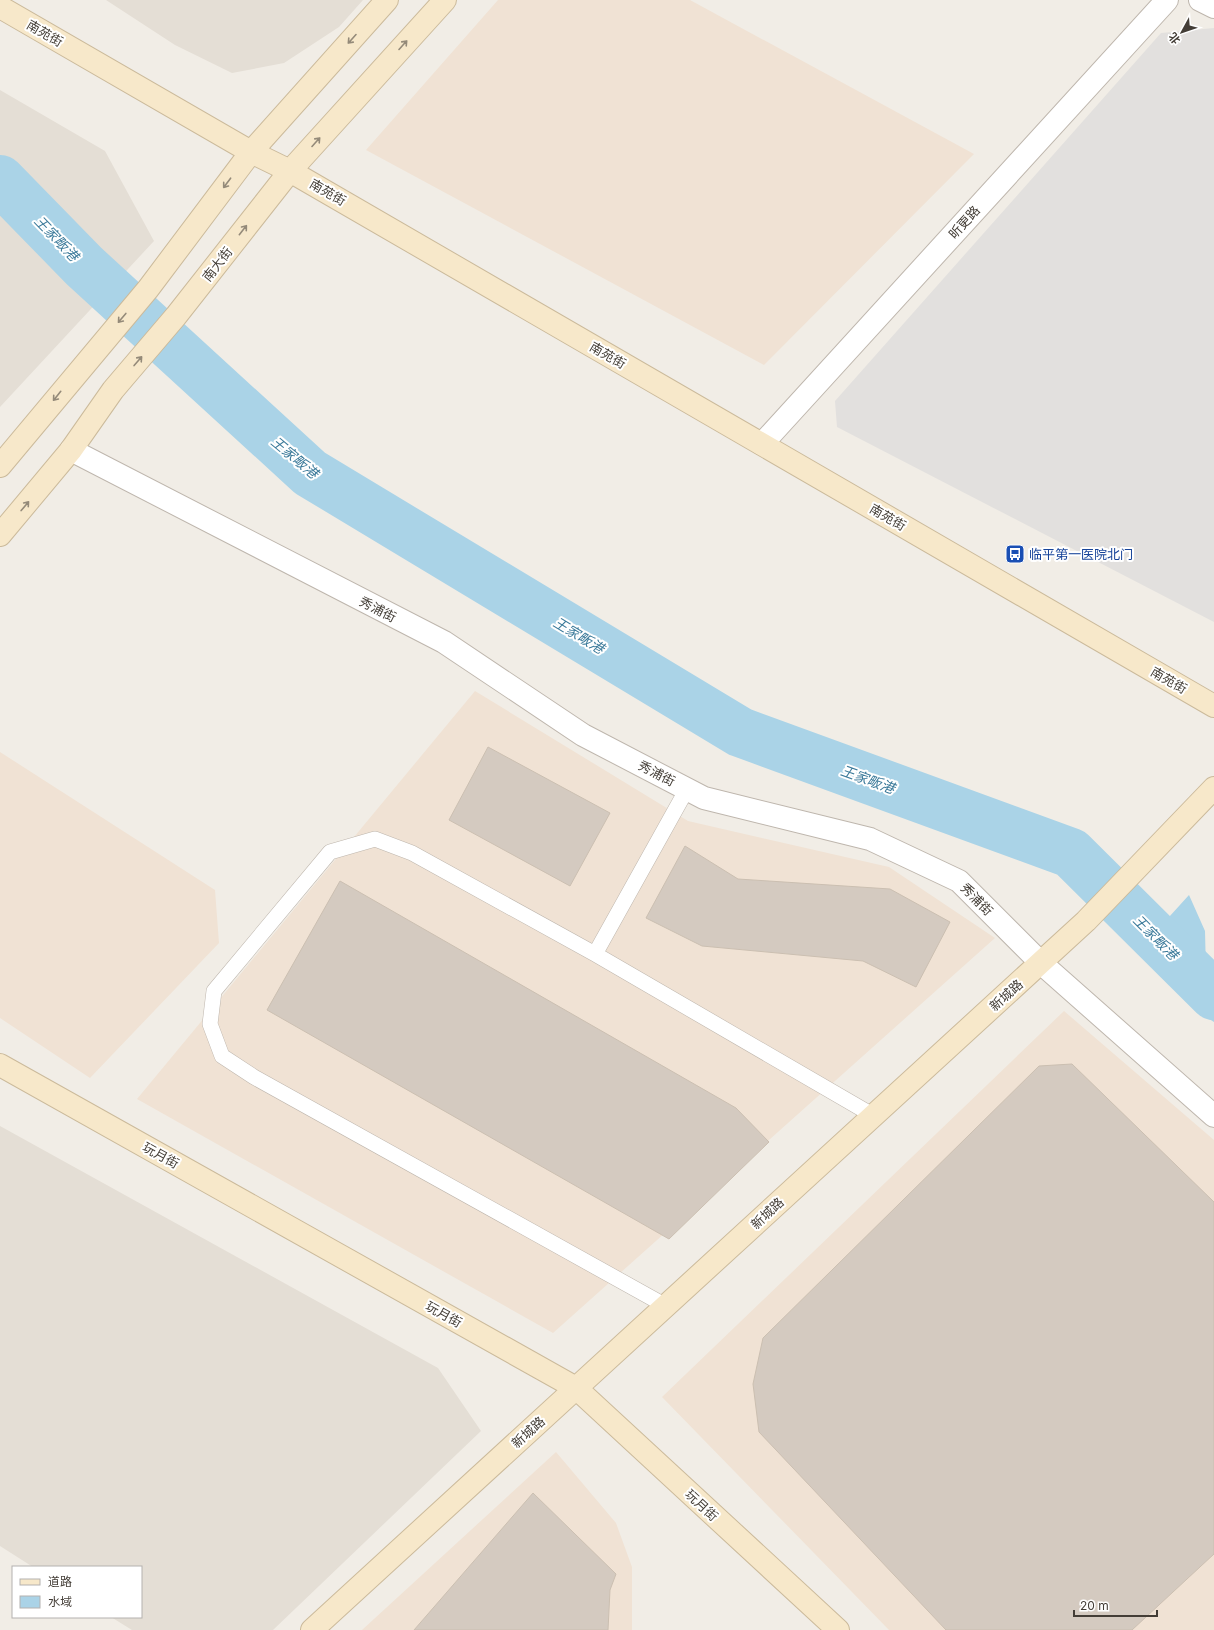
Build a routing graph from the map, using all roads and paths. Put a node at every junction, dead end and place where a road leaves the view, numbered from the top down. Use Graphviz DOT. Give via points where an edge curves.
graph roads {
  1 [pos="387,0"];
  2 [pos="445,0"];
  3 [pos="1167,0"];
  4 [pos="1200,0"];
  5 [pos="0,7"];
  6 [pos="1214,7"];
  7 [pos="250,152"];
  8 [pos="290,171"];
  9 [pos="762,444"];
  10 [pos="71,450"];
  11 [pos="0,466"];
  12 [pos="0,536"];
  13 [pos="1214,706"];
  14 [pos="1214,788"];
  15 [pos="687,789"];
  16 [pos="595,954"];
  17 [pos="1041,963"];
  18 [pos="0,1065"];
  19 [pos="874,1116"];
  20 [pos="1214,1116"];
  21 [pos="666,1306"];
  22 [pos="576,1388"];
  23 [pos="312,1630"];
  24 [pos="838,1630"];
  1 -- 7 [label="main road, one-way"];
  8 -- 2 [label="main road, 南大街, one-way"];
  3 -- 9 [label="street, 昕更路"];
  4 -- 6 [label="street"];
  5 -- 7 [label="main road, 南苑街"];
  7 -- 8 [label="main road, 南苑街"];
  7 -- 11 [label="main road, one-way" via="148,288"];
  8 -- 9 [label="main road, 南苑街"];
  10 -- 8 [label="main road, 南大街, one-way" via="113,390 176,316"];
  9 -- 13 [label="main road, 南苑街"];
  12 -- 10 [label="main road, 南大街, one-way"];
  10 -- 15 [label="street, 秀浦街" via="444,642 583,735"];
  14 -- 17 [label="main road, 新城路" via="1086,921"];
  15 -- 16 [label="lane"];
  15 -- 17 [label="street, 秀浦街" via="704,798 870,839 959,881"];
  16 -- 19 [label="lane"];
  16 -- 21 [label="lane" via="412,853 375,839 330,852 214,991 210,1024 222,1056 254,1077"];
  17 -- 19 [label="main road, 新城路"];
  17 -- 20 [label="street, 秀浦街"];
  18 -- 22 [label="main road, 玩月街"];
  19 -- 21 [label="main road, 新城路"];
  21 -- 22 [label="main road, 新城路"];
  22 -- 23 [label="main road, 新城路"];
  22 -- 24 [label="main road, 玩月街"];
}
